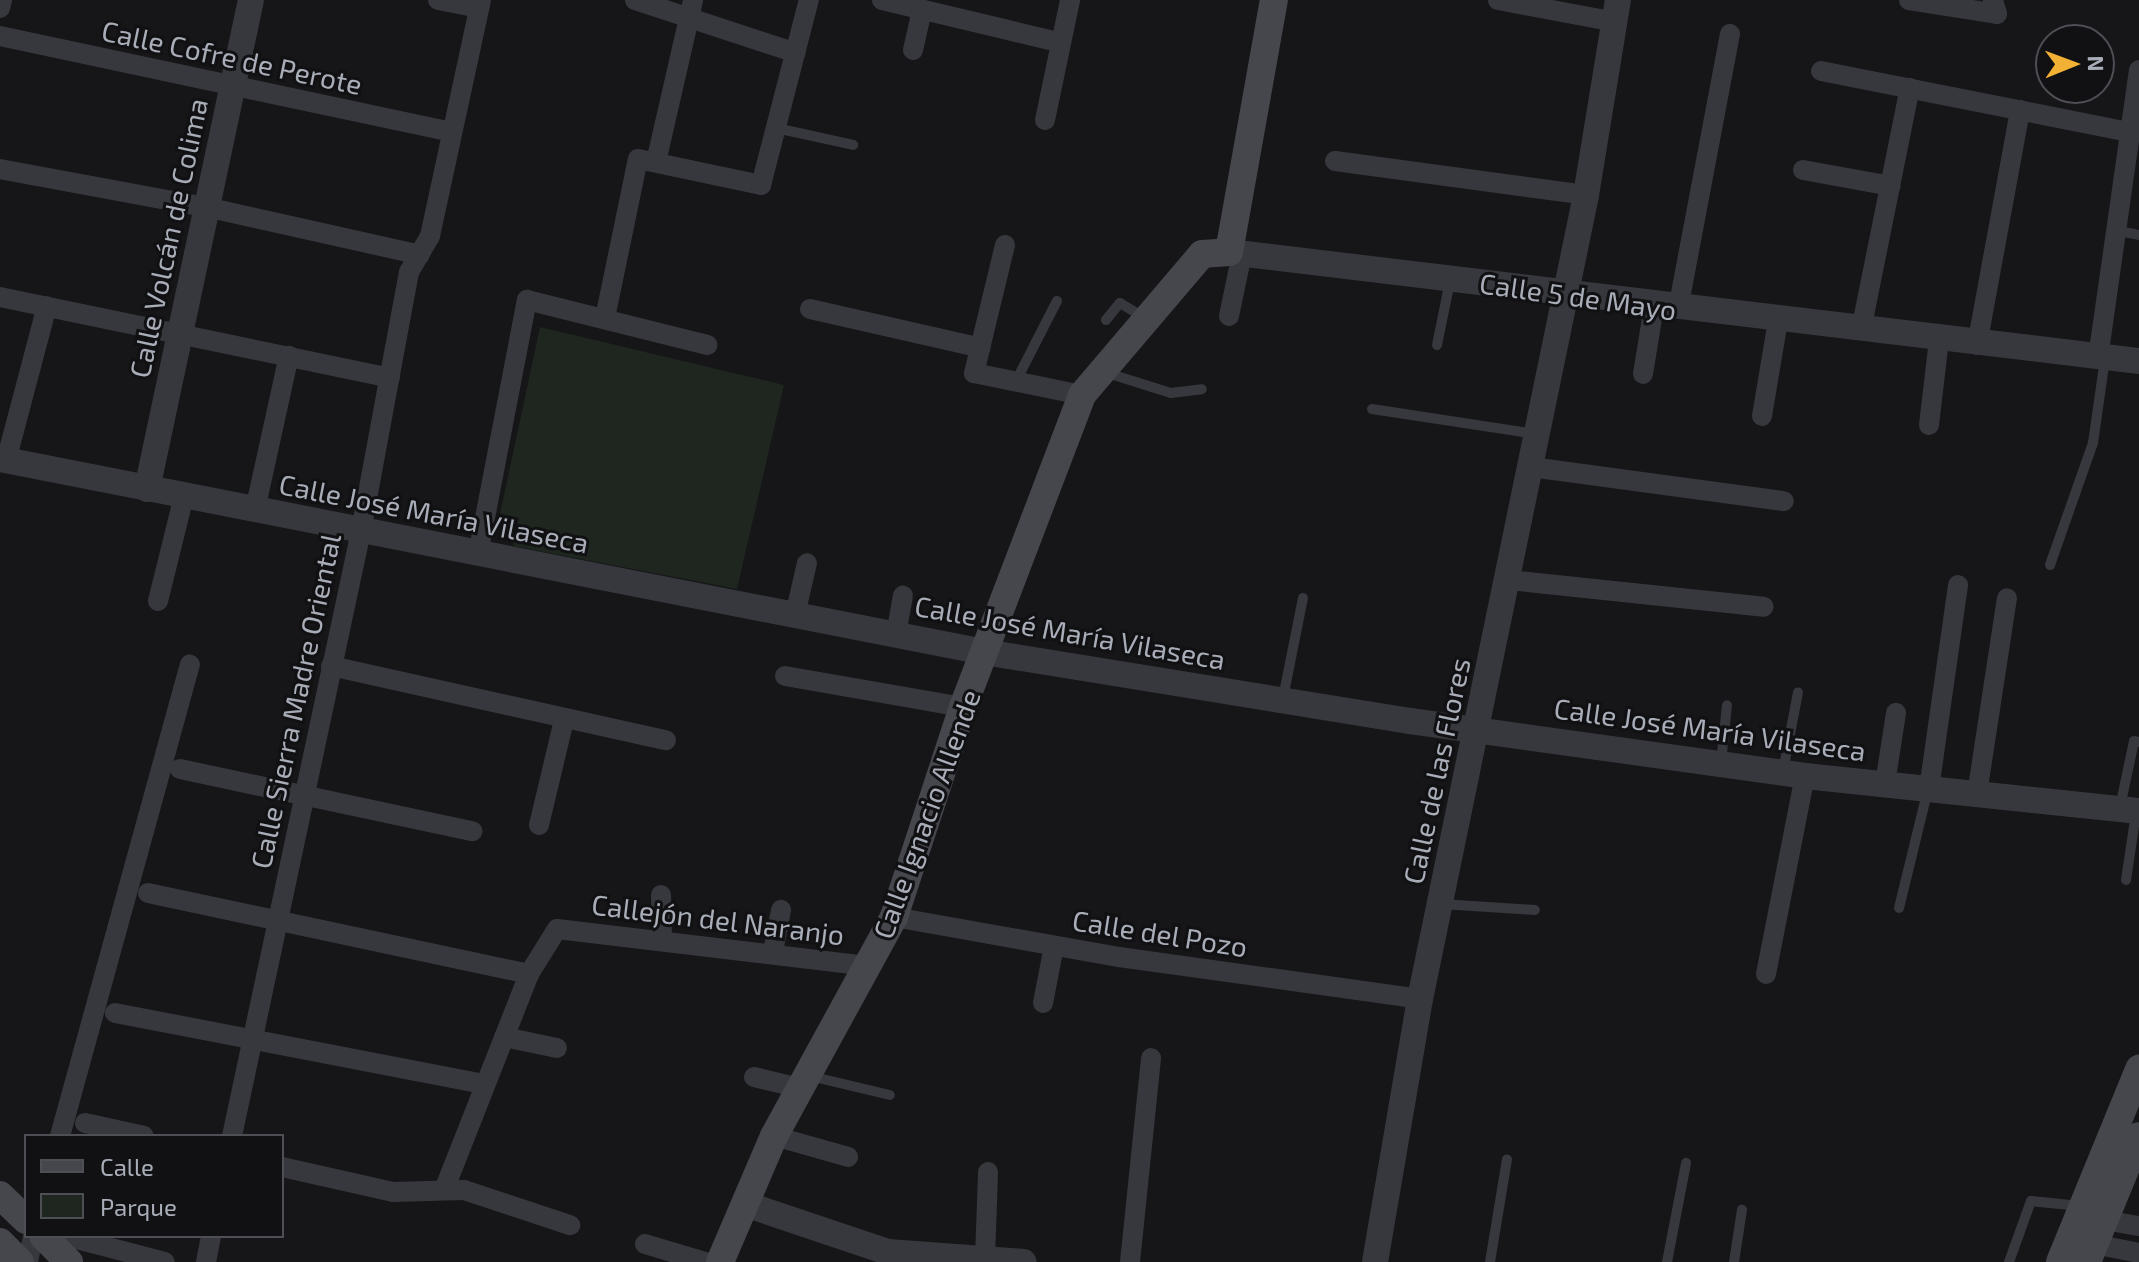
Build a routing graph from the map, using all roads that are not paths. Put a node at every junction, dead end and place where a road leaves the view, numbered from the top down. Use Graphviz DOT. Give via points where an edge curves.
graph roads {
  1 [pos="2,0"];
  2 [pos="251,0"];
  3 [pos="438,0"];
  4 [pos="635,0"];
  5 [pos="809,0"];
  6 [pos="882,0"];
  7 [pos="1070,0"];
  8 [pos="1498,0"];
  9 [pos="1909,0"];
  10 [pos="1993,0"];
  11 [pos="480,4"];
  12 [pos="1270,6"];
  13 [pos="0,8"];
  14 [pos="951,8"];
  15 [pos="691,9"];
  16 [pos="922,10"];
  17 [pos="1616,11"];
  18 [pos="1730,34"];
  19 [pos="0,36"];
  20 [pos="1058,42"];
  21 [pos="913,50"];
  22 [pos="796,53"];
  23 [pos="1821,71"];
  24 [pos="2138,80"];
  25 [pos="234,87"];
  26 [pos="1910,88"];
  27 [pos="2020,110"];
  28 [pos="1045,120"];
  29 [pos="776,128"];
  30 [pos="452,132"];
  31 [pos="2129,132"];
  32 [pos="853,145"];
  33 [pos="1335,161"];
  34 [pos="656,162"];
  35 [pos="0,169"];
  36 [pos="1803,170"];
  37 [pos="1891,186"];
  38 [pos="1586,195"];
  39 [pos="206,207"];
  40 [pos="2115,230"];
  41 [pos="2139,235"];
  42 [pos="1005,245"];
  43 [pos="1236,253"];
  44 [pos="420,255"];
  45 [pos="1450,279"];
  46 [pos="1566,294"];
  47 [pos="0,297"];
  48 [pos="1057,301"];
  49 [pos="47,306"];
  50 [pos="1666,308"];
  51 [pos="810,309"];
  52 [pos="1229,316"];
  53 [pos="605,318"];
  54 [pos="1147,319"];
  55 [pos="1106,320"];
  56 [pos="1778,320"];
  57 [pos="1861,330"];
  58 [pos="181,333"];
  59 [pos="1939,340"];
  60 [pos="707,345"];
  61 [pos="1437,345"];
  62 [pos="1977,345"];
  63 [pos="981,348"];
  64 [pos="289,356"];
  65 [pos="2102,358"];
  66 [pos="2139,361"];
  67 [pos="1102,372"];
  68 [pos="1643,374"];
  69 [pos="390,378"];
  70 [pos="1016,382"];
  71 [pos="1202,389"];
  72 [pos="1082,395"];
  73 [pos="1372,409"];
  74 [pos="1762,416"];
  75 [pos="1929,425"];
  76 [pos="1538,434"];
  77 [pos="3,460"];
  78 [pos="1531,467"];
  79 [pos="147,489"];
  80 [pos="184,496"];
  81 [pos="1784,501"];
  82 [pos="255,510"];
  83 [pos="361,531"];
  84 [pos="478,554"];
  85 [pos="807,563"];
  86 [pos="2050,565"];
  87 [pos="1509,580"];
  88 [pos="1958,585"];
  89 [pos="903,596"];
  90 [pos="1303,598"];
  91 [pos="2007,598"];
  92 [pos="158,601"];
  93 [pos="1764,607"];
  94 [pos="795,615"];
  95 [pos="896,635"];
  96 [pos="984,652"];
  97 [pos="190,665"];
  98 [pos="331,666"];
  99 [pos="785,676"];
  100 [pos="1798,692"];
  101 [pos="1282,701"];
  102 [pos="1727,705"];
  103 [pos="963,707"];
  104 [pos="1896,713"];
  105 [pos="564,720"];
  106 [pos="1478,729"];
  107 [pos="666,740"];
  108 [pos="2137,741"];
  109 [pos="1721,764"];
  110 [pos="180,769"];
  111 [pos="1794,774"];
  112 [pos="1885,784"];
  113 [pos="1929,789"];
  114 [pos="1977,794"];
  115 [pos="303,797"];
  116 [pos="2131,810"];
  117 [pos="539,825"];
  118 [pos="472,831"];
  119 [pos="2126,880"];
  120 [pos="148,893"];
  121 [pos="661,895"];
  122 [pos="1440,904"];
  123 [pos="1899,908"];
  124 [pos="781,910"];
  125 [pos="1535,910"];
  126 [pos="894,917"];
  127 [pos="277,918"];
  128 [pos="662,940"];
  129 [pos="1054,946"];
  130 [pos="773,952"];
  131 [pos="869,966"];
  132 [pos="529,974"];
  133 [pos="1766,974"];
  134 [pos="1420,999"];
  135 [pos="1043,1003"];
  136 [pos="115,1013"];
  137 [pos="504,1037"];
  138 [pos="251,1040"];
  139 [pos="557,1048"];
  140 [pos="1151,1058"];
  141 [pos="2139,1069"];
  142 [pos="754,1077"];
  143 [pos="804,1082"];
  144 [pos="484,1084"];
  145 [pos="890,1095"];
  146 [pos="85,1123"];
  147 [pos="61,1134"];
  148 [pos="135,1134"];
  149 [pos="232,1134"];
  150 [pos="774,1136"];
  151 [pos="2139,1136"];
  152 [pos="848,1157"];
  153 [pos="1507,1159"];
  154 [pos="1686,1163"];
  155 [pos="284,1167"];
  156 [pos="988,1172"];
  157 [pos="2130,1181"];
  158 [pos="444,1190"];
  159 [pos="0,1195"];
  160 [pos="745,1204"];
  161 [pos="1742,1210"];
  162 [pos="24,1218"];
  163 [pos="570,1225"];
  164 [pos="2139,1226"];
  165 [pos="2092,1233"];
  166 [pos="33,1238"];
  167 [pos="45,1238"];
  168 [pos="73,1238"];
  169 [pos="211,1238"];
  170 [pos="0,1242"];
  171 [pos="645,1244"];
  172 [pos="2139,1253"];
  173 [pos="985,1259"];
  174 [pos="20,1262"];
  175 [pos="28,1262"];
  176 [pos="69,1262"];
  177 [pos="165,1262"];
  178 [pos="206,1262"];
  179 [pos="705,1262"];
  180 [pos="720,1262"];
  181 [pos="1024,1262"];
  182 [pos="1130,1262"];
  183 [pos="1375,1262"];
  184 [pos="1490,1262"];
  185 [pos="1667,1262"];
  186 [pos="1734,1262"];
  187 [pos="2009,1262"];
  188 [pos="2060,1262"];
  1 -- 13 [label="street"];
  2 -- 25 [label="street, Calle Volcán de Colima"];
  3 -- 11 [label="street"];
  4 -- 15 [label="street"];
  5 -- 22 [label="street"];
  6 -- 16 [label="street"];
  7 -- 20 [label="street"];
  8 -- 17 [label="street"];
  9 -- 10 [label="street" via="1997,14"];
  11 -- 30 [label="street, Calle Sierra Madre Oriental"];
  12 -- 43 [label="main road"];
  14 -- 16 [label="street"];
  14 -- 20 [label="street"];
  15 -- 22 [label="street"];
  15 -- 34 [label="street"];
  16 -- 21 [label="street"];
  17 -- 38 [label="street, Calle de las Flores"];
  18 -- 50 [label="street"];
  19 -- 25 [label="street, Calle Cofre de Perote"];
  20 -- 28 [label="street"];
  22 -- 29 [label="street"];
  23 -- 26 [label="street"];
  24 -- 31 [label="street"];
  25 -- 30 [label="street, Calle Cofre de Perote"];
  25 -- 39 [label="street, Calle Volcán de Colima"];
  26 -- 27 [label="street"];
  26 -- 37 [label="street"];
  27 -- 31 [label="street"];
  27 -- 62 [label="street"];
  29 -- 32 [label="lane"];
  29 -- 34 [label="street" via="761,185"];
  30 -- 44 [label="street, Calle Sierra Madre Oriental" via="430,236"];
  31 -- 40 [label="street"];
  33 -- 38 [label="street"];
  34 -- 53 [label="street" via="638,159"];
  35 -- 39 [label="street"];
  36 -- 37 [label="street"];
  37 -- 57 [label="street"];
  38 -- 46 [label="street, Calle de las Flores"];
  39 -- 44 [label="street"];
  39 -- 58 [label="street, Calle Volcán de Colima"];
  40 -- 41 [label="lane"];
  40 -- 65 [label="street"];
  42 -- 63 [label="street"];
  43 -- 45 [label="street, Calle 5 de Mayo"];
  43 -- 52 [label="street"];
  43 -- 54 [label="main road, Calle 5 de Mayo" via="1202,254"];
  44 -- 69 [label="street, Calle Sierra Madre Oriental" via="409,272"];
  45 -- 46 [label="street, Calle 5 de Mayo"];
  45 -- 61 [label="lane"];
  46 -- 50 [label="street, Calle 5 de Mayo"];
  46 -- 76 [label="street, Calle de las Flores"];
  47 -- 49 [label="street"];
  48 -- 70 [label="lane"];
  49 -- 58 [label="street"];
  49 -- 77 [label="street"];
  50 -- 56 [label="street, Calle 5 de Mayo"];
  50 -- 68 [label="street"];
  51 -- 63 [label="street"];
  53 -- 60 [label="street"];
  53 -- 84 [label="street" via="527,300"];
  54 -- 55 [label="lane" via="1120,303"];
  54 -- 67 [label="main road, Calle 5 de Mayo"];
  56 -- 57 [label="street, Calle 5 de Mayo"];
  56 -- 74 [label="street"];
  57 -- 59 [label="street, Calle 5 de Mayo"];
  58 -- 64 [label="street"];
  58 -- 79 [label="street, Calle Volcán de Colima"];
  59 -- 62 [label="street, Calle 5 de Mayo"];
  59 -- 75 [label="street"];
  62 -- 65 [label="street, Calle 5 de Mayo"];
  63 -- 70 [label="street" via="974,373"];
  64 -- 69 [label="street"];
  64 -- 82 [label="street"];
  65 -- 66 [label="street, Calle 5 de Mayo"];
  65 -- 86 [label="lane" via="2093,443"];
  67 -- 71 [label="lane" via="1171,393"];
  67 -- 72 [label="main road, Calle 5 de Mayo"];
  69 -- 83 [label="street, Calle Sierra Madre Oriental"];
  70 -- 72 [label="street"];
  72 -- 96 [label="main road, Calle Ignacio Allende"];
  73 -- 76 [label="lane"];
  76 -- 78 [label="street, Calle de las Flores"];
  77 -- 79 [label="street, Calle José María Vilaseca"];
  78 -- 81 [label="street"];
  78 -- 87 [label="street, Calle de las Flores"];
  79 -- 80 [label="street, Calle José María Vilaseca"];
  80 -- 82 [label="street, Calle José María Vilaseca"];
  80 -- 92 [label="street"];
  82 -- 83 [label="street, Calle José María Vilaseca"];
  83 -- 84 [label="street, Calle José María Vilaseca"];
  83 -- 98 [label="street, Calle Sierra Madre Oriental"];
  84 -- 94 [label="street, Calle José María Vilaseca"];
  85 -- 94 [label="street"];
  87 -- 93 [label="street"];
  87 -- 106 [label="street, Calle de las Flores"];
  88 -- 113 [label="street"];
  89 -- 95 [label="street"];
  90 -- 101 [label="lane"];
  91 -- 114 [label="street"];
  94 -- 95 [label="street, Calle José María Vilaseca"];
  95 -- 96 [label="street, Calle José María Vilaseca"];
  96 -- 101 [label="street, Calle José María Vilaseca"];
  96 -- 103 [label="main road, Calle Ignacio Allende"];
  97 -- 147 [label="street"];
  98 -- 105 [label="street"];
  98 -- 115 [label="street, Calle Sierra Madre Oriental"];
  99 -- 103 [label="street"];
  100 -- 111 [label="lane"];
  101 -- 106 [label="street, Calle José María Vilaseca"];
  102 -- 109 [label="lane"];
  103 -- 126 [label="main road, Calle Ignacio Allende"];
  104 -- 112 [label="street"];
  105 -- 107 [label="street"];
  105 -- 117 [label="street"];
  106 -- 109 [label="street, Calle José María Vilaseca"];
  106 -- 122 [label="street, Calle de las Flores"];
  108 -- 116 [label="lane"];
  109 -- 111 [label="street, Calle José María Vilaseca"];
  110 -- 115 [label="street"];
  111 -- 112 [label="street, Calle José María Vilaseca"];
  111 -- 133 [label="street"];
  112 -- 113 [label="street, Calle José María Vilaseca"];
  113 -- 114 [label="street, Calle José María Vilaseca"];
  113 -- 123 [label="lane"];
  114 -- 116 [label="street, Calle José María Vilaseca"];
  115 -- 118 [label="street"];
  115 -- 127 [label="street, Calle Sierra Madre Oriental"];
  116 -- 119 [label="lane"];
  120 -- 127 [label="street"];
  121 -- 128 [label="street"];
  122 -- 125 [label="lane"];
  122 -- 134 [label="street, Calle de las Flores"];
  124 -- 130 [label="street"];
  126 -- 129 [label="street, Calle del Pozo"];
  126 -- 131 [label="main road, Calle Ignacio Allende"];
  127 -- 132 [label="street"];
  127 -- 138 [label="street, Calle Sierra Madre Oriental"];
  128 -- 130 [label="street, Callejón del Naranjo"];
  128 -- 132 [label="street, Callejón del Naranjo" via="557,929"];
  129 -- 134 [label="street, Calle del Pozo"];
  129 -- 135 [label="street"];
  130 -- 131 [label="street, Callejón del Naranjo"];
  131 -- 143 [label="main road, Calle Ignacio Allende"];
  132 -- 137 [label="street, Callejón del Naranjo"];
  134 -- 183 [label="street, Calle de las Flores"];
  136 -- 138 [label="street"];
  137 -- 139 [label="street"];
  137 -- 144 [label="street, Callejón del Naranjo"];
  138 -- 144 [label="street"];
  138 -- 149 [label="street, Calle Sierra Madre Oriental"];
  140 -- 182 [label="street"];
  141 -- 165 [label="main road"];
  142 -- 143 [label="street"];
  143 -- 145 [label="lane"];
  143 -- 150 [label="main road, Calle Ignacio Allende"];
  144 -- 158 [label="street, Callejón del Naranjo"];
  146 -- 148 [label="street"];
  150 -- 152 [label="street"];
  150 -- 160 [label="main road, Calle Ignacio Allende"];
  151 -- 157 [label="main road"];
  153 -- 184 [label="lane"];
  154 -- 185 [label="lane"];
  155 -- 158 [label="street" via="393,1192"];
  156 -- 173 [label="street"];
  157 -- 165 [label="main road"];
  158 -- 163 [label="street" via="464,1190"];
  159 -- 162 [label="main road"];
  160 -- 173 [label="street" via="888,1252"];
  160 -- 180 [label="main road, Calle Ignacio Allende"];
  161 -- 186 [label="lane"];
  164 -- 165 [label="street"];
  165 -- 172 [label="street"];
  165 -- 187 [label="lane" via="2031,1201"];
  165 -- 188 [label="main road"];
  166 -- 175 [label="street"];
  167 -- 176 [label="main road"];
  168 -- 177 [label="street"];
  169 -- 178 [label="street"];
  170 -- 174 [label="main road"];
  171 -- 179 [label="street"];
  173 -- 181 [label="street"];
}
